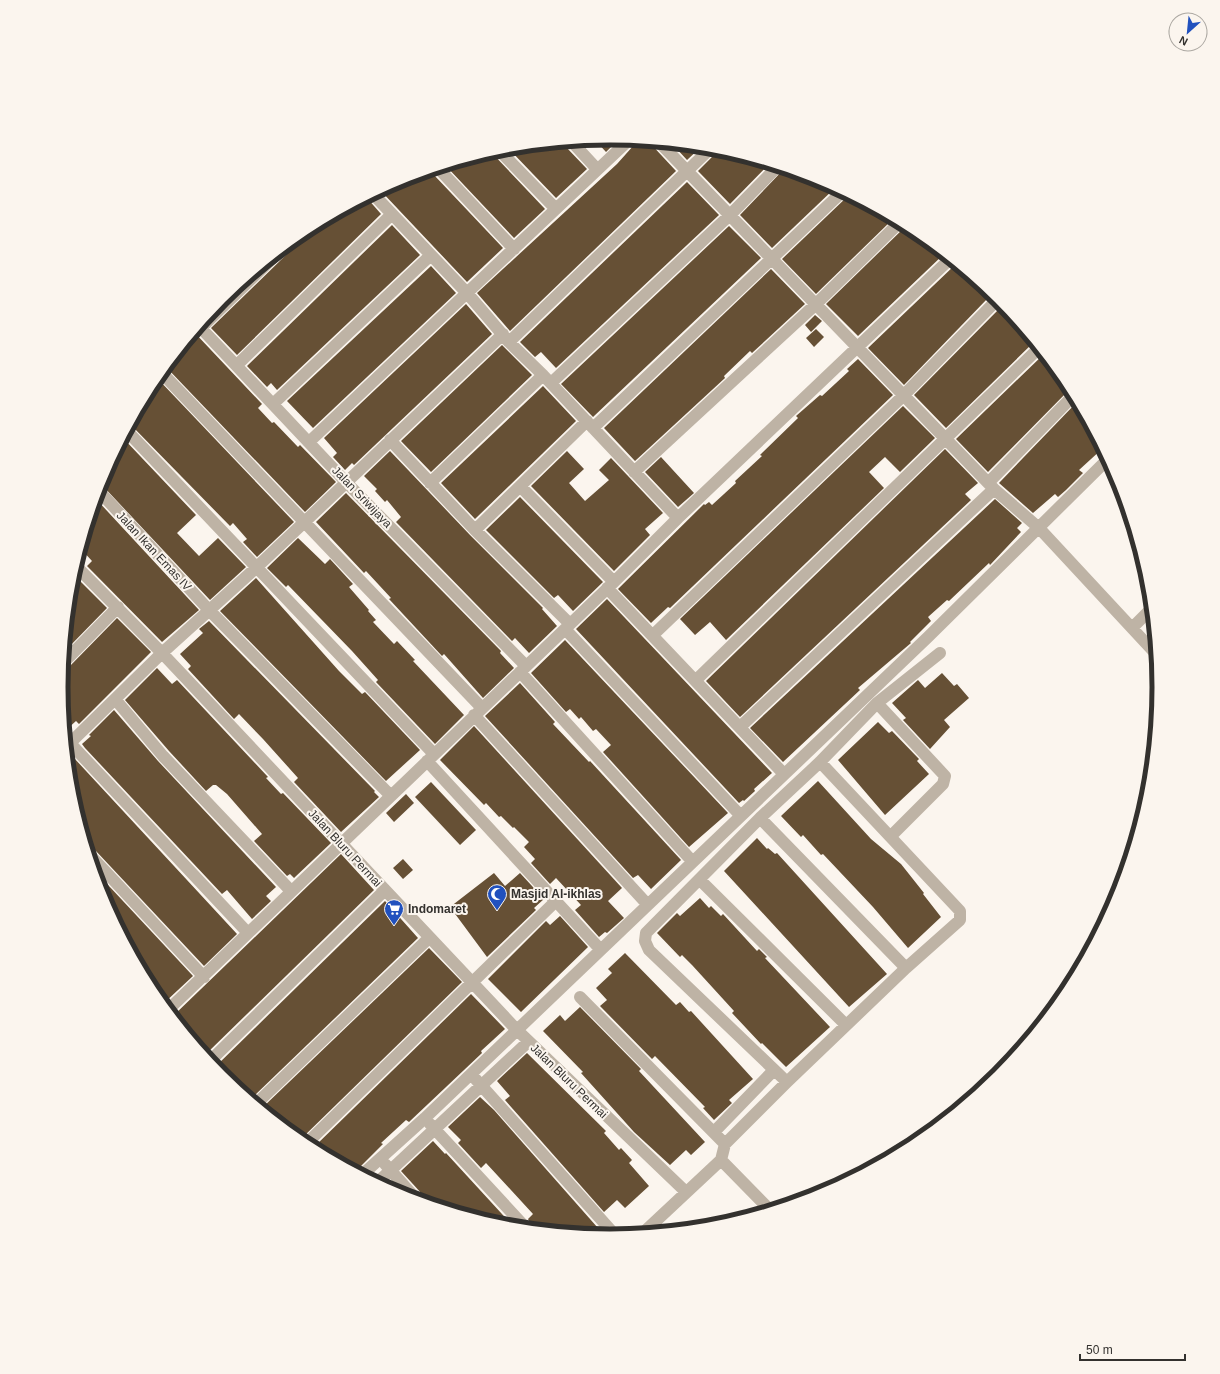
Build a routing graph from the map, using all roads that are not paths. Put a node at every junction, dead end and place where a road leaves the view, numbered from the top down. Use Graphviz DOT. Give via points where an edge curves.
graph roads {
  1 [pos="623,145"];
  2 [pos="576,146"];
  3 [pos="665,148"];
  4 [pos="706,154"];
  5 [pos="504,155"];
  6 [pos="597,169"];
  7 [pos="773,171"];
  8 [pos="442,172"];
  9 [pos="687,172"];
  10 [pos="838,196"];
  11 [pos="377,198"];
  12 [pos="556,209"];
  13 [pos="392,214"];
  14 [pos="730,215"];
  15 [pos="895,227"];
  16 [pos="514,249"];
  17 [pos="431,255"];
  18 [pos="771,259"];
  19 [pos="946,262"];
  20 [pos="467,293"];
  21 [pos="993,304"];
  22 [pos="815,305"];
  23 [pos="203,330"];
  24 [pos="506,338"];
  25 [pos="858,347"];
  26 [pos="1035,352"];
  27 [pos="237,366"];
  28 [pos="166,377"];
  29 [pos="547,379"];
  30 [pos="903,396"];
  31 [pos="1069,400"];
  32 [pos="273,404"];
  33 [pos="590,425"];
  34 [pos="131,435"];
  35 [pos="390,440"];
  36 [pos="946,440"];
  37 [pos="309,442"];
  38 [pos="1104,464"];
  39 [pos="634,472"];
  40 [pos="346,482"];
  41 [pos="430,483"];
  42 [pos="520,486"];
  43 [pos="991,486"];
  44 [pos="103,496"];
  45 [pos="678,518"];
  46 [pos="303,522"];
  47 [pos="1039,528"];
  48 [pos="475,530"];
  49 [pos="257,568"];
  50 [pos="80,570"];
  51 [pos="611,585"];
  52 [pos="118,607"];
  53 [pos="209,610"];
  54 [pos="1147,613"];
  55 [pos="567,627"];
  56 [pos="1132,628"];
  57 [pos="653,635"];
  58 [pos="1151,648"];
  59 [pos="162,653"];
  60 [pos="940,653"];
  61 [pos="69,657"];
  62 [pos="523,669"];
  63 [pos="696,680"];
  64 [pos="115,699"];
  65 [pos="877,704"];
  66 [pos="478,711"];
  67 [pos="740,727"];
  68 [pos="71,742"];
  69 [pos="72,747"];
  70 [pos="430,757"];
  71 [pos="820,762"];
  72 [pos="784,774"];
  73 [pos="390,796"];
  74 [pos="740,815"];
  75 [pos="760,818"];
  76 [pos="891,836"];
  77 [pos="342,844"];
  78 [pos="692,861"];
  79 [pos="98,863"];
  80 [pos="700,880"];
  81 [pos="290,891"];
  82 [pos="384,891"];
  83 [pos="556,902"];
  84 [pos="647,904"];
  85 [pos="248,933"];
  86 [pos="429,938"];
  87 [pos="600,949"];
  88 [pos="906,968"];
  89 [pos="204,977"];
  90 [pos="472,984"];
  91 [pos="580,997"];
  92 [pos="172,1006"];
  93 [pos="846,1025"];
  94 [pos="516,1029"];
  95 [pos="528,1042"];
  96 [pos="215,1057"];
  97 [pos="774,1070"];
  98 [pos="471,1074"];
  99 [pos="787,1082"];
  100 [pos="480,1086"];
  101 [pos="260,1100"];
  102 [pos="425,1118"];
  103 [pos="435,1130"];
  104 [pos="714,1132"];
  105 [pos="311,1139"];
  106 [pos="725,1144"];
  107 [pos="380,1158"];
  108 [pos="721,1160"];
  109 [pos="390,1170"];
  110 [pos="366,1171"];
  111 [pos="382,1178"];
  112 [pos="408,1190"];
  113 [pos="686,1192"];
  114 [pos="766,1206"];
  115 [pos="520,1221"];
  116 [pos="649,1228"];
  117 [pos="609,1229"];
  1 -- 6 [label="street"];
  2 -- 6 [label="street"];
  3 -- 9 [label="street"];
  4 -- 9 [label="street"];
  5 -- 12 [label="street"];
  6 -- 12 [label="street"];
  7 -- 14 [label="street"];
  8 -- 16 [label="street"];
  9 -- 14 [label="street"];
  9 -- 24 [label="street"];
  10 -- 18 [label="street"];
  11 -- 13 [label="street"];
  12 -- 16 [label="street"];
  13 -- 17 [label="street"];
  13 -- 27 [label="street"];
  14 -- 18 [label="street"];
  14 -- 29 [label="street"];
  15 -- 22 [label="street"];
  16 -- 20 [label="street"];
  17 -- 20 [label="street"];
  17 -- 32 [label="street"];
  18 -- 22 [label="street"];
  18 -- 33 [label="street"];
  19 -- 25 [label="street"];
  20 -- 24 [label="street"];
  20 -- 37 [label="street"];
  21 -- 30 [label="street"];
  22 -- 25 [label="street"];
  22 -- 39 [label="street"];
  23 -- 27 [label="street, Jalan Sriwijaya"];
  24 -- 29 [label="street"];
  24 -- 35 [label="street"];
  25 -- 30 [label="street"];
  25 -- 45 [label="street"];
  26 -- 36 [label="street"];
  27 -- 32 [label="street, Jalan Sriwijaya"];
  28 -- 46 [label="street"];
  29 -- 33 [label="street"];
  29 -- 41 [label="street"];
  30 -- 36 [label="street"];
  30 -- 57 [label="street"];
  31 -- 43 [label="street"];
  32 -- 37 [label="street, Jalan Sriwijaya"];
  33 -- 39 [label="street"];
  33 -- 42 [label="street"];
  34 -- 49 [label="street"];
  35 -- 40 [label="street"];
  35 -- 41 [label="street"];
  36 -- 43 [label="street"];
  36 -- 63 [label="street"];
  37 -- 40 [label="street, Jalan Sriwijaya"];
  38 -- 47 [label="street"];
  39 -- 45 [label="street"];
  40 -- 46 [label="street"];
  40 -- 62 [label="street, Jalan Sriwijaya"];
  41 -- 48 [label="street"];
  42 -- 48 [label="street"];
  42 -- 51 [label="street"];
  43 -- 47 [label="street"];
  43 -- 67 [label="street"];
  44 -- 53 [label="street, Jalan Ikan Emas IV"];
  45 -- 51 [label="street"];
  46 -- 49 [label="street"];
  46 -- 66 [label="street"];
  47 -- 56 [label="street"];
  47 -- 72 [label="street"];
  48 -- 55 [label="street"];
  49 -- 53 [label="street"];
  49 -- 70 [label="street"];
  50 -- 52 [label="street, Jalan Bluru Permai"];
  51 -- 55 [label="street"];
  51 -- 57 [label="street"];
  52 -- 59 [label="street, Jalan Bluru Permai"];
  52 -- 61 [label="street"];
  53 -- 59 [label="street"];
  53 -- 73 [label="street, Jalan Ikan Emas IV"];
  54 -- 56 [label="street"];
  55 -- 62 [label="street"];
  55 -- 74 [label="street"];
  56 -- 58 [label="street"];
  57 -- 63 [label="street"];
  59 -- 64 [label="street"];
  59 -- 77 [label="street, Jalan Bluru Permai"];
  60 -- 65 [label="street"];
  62 -- 66 [label="street"];
  62 -- 78 [label="street, Jalan Sriwijaya"];
  63 -- 67 [label="street"];
  64 -- 68 [label="street"];
  64 -- 81 [label="street" via="163,756"];
  65 -- 71 [label="street"];
  65 -- 76 [label="street" via="945,776 943,784"];
  66 -- 70 [label="street"];
  66 -- 84 [label="street"];
  67 -- 72 [label="street"];
  69 -- 85 [label="street"];
  70 -- 73 [label="street"];
  70 -- 83 [label="street"];
  71 -- 75 [label="street"];
  71 -- 76 [label="street"];
  72 -- 74 [label="street"];
  73 -- 77 [label="street"];
  74 -- 78 [label="street"];
  75 -- 80 [label="street"];
  75 -- 88 [label="street"];
  76 -- 88 [label="street" via="960,911 961,916 960,920"];
  77 -- 81 [label="street"];
  77 -- 82 [label="street, Jalan Bluru Permai"];
  78 -- 84 [label="street"];
  79 -- 89 [label="street"];
  80 -- 93 [label="street"];
  80 -- 97 [label="street" via="652,926 646,934 645,941 649,950"];
  81 -- 85 [label="street"];
  82 -- 86 [label="street, Jalan Bluru Permai"];
  82 -- 96 [label="street"];
  83 -- 87 [label="street"];
  83 -- 90 [label="street"];
  84 -- 87 [label="street"];
  85 -- 89 [label="street"];
  86 -- 90 [label="street, Jalan Bluru Permai"];
  86 -- 101 [label="street"];
  87 -- 94 [label="street"];
  88 -- 93 [label="street"];
  89 -- 92 [label="street"];
  90 -- 94 [label="street, Jalan Bluru Permai"];
  90 -- 105 [label="street"];
  91 -- 104 [label="street"];
  93 -- 99 [label="street"];
  94 -- 95 [label="street, Jalan Bluru Permai"];
  94 -- 98 [label="street"];
  95 -- 100 [label="street"];
  95 -- 113 [label="street, Jalan Bluru Permai"];
  97 -- 99 [label="street"];
  97 -- 104 [label="street"];
  98 -- 100 [label="street"];
  98 -- 102 [label="street"];
  99 -- 106 [label="street"];
  100 -- 103 [label="street"];
  100 -- 117 [label="street"];
  102 -- 103 [label="street"];
  102 -- 107 [label="street"];
  103 -- 109 [label="street"];
  103 -- 115 [label="street"];
  104 -- 106 [label="street"];
  106 -- 108 [label="street"];
  107 -- 109 [label="street"];
  107 -- 110 [label="street"];
  108 -- 113 [label="street"];
  108 -- 114 [label="street"];
  109 -- 111 [label="street"];
  109 -- 112 [label="street"];
  113 -- 116 [label="street"];
}
